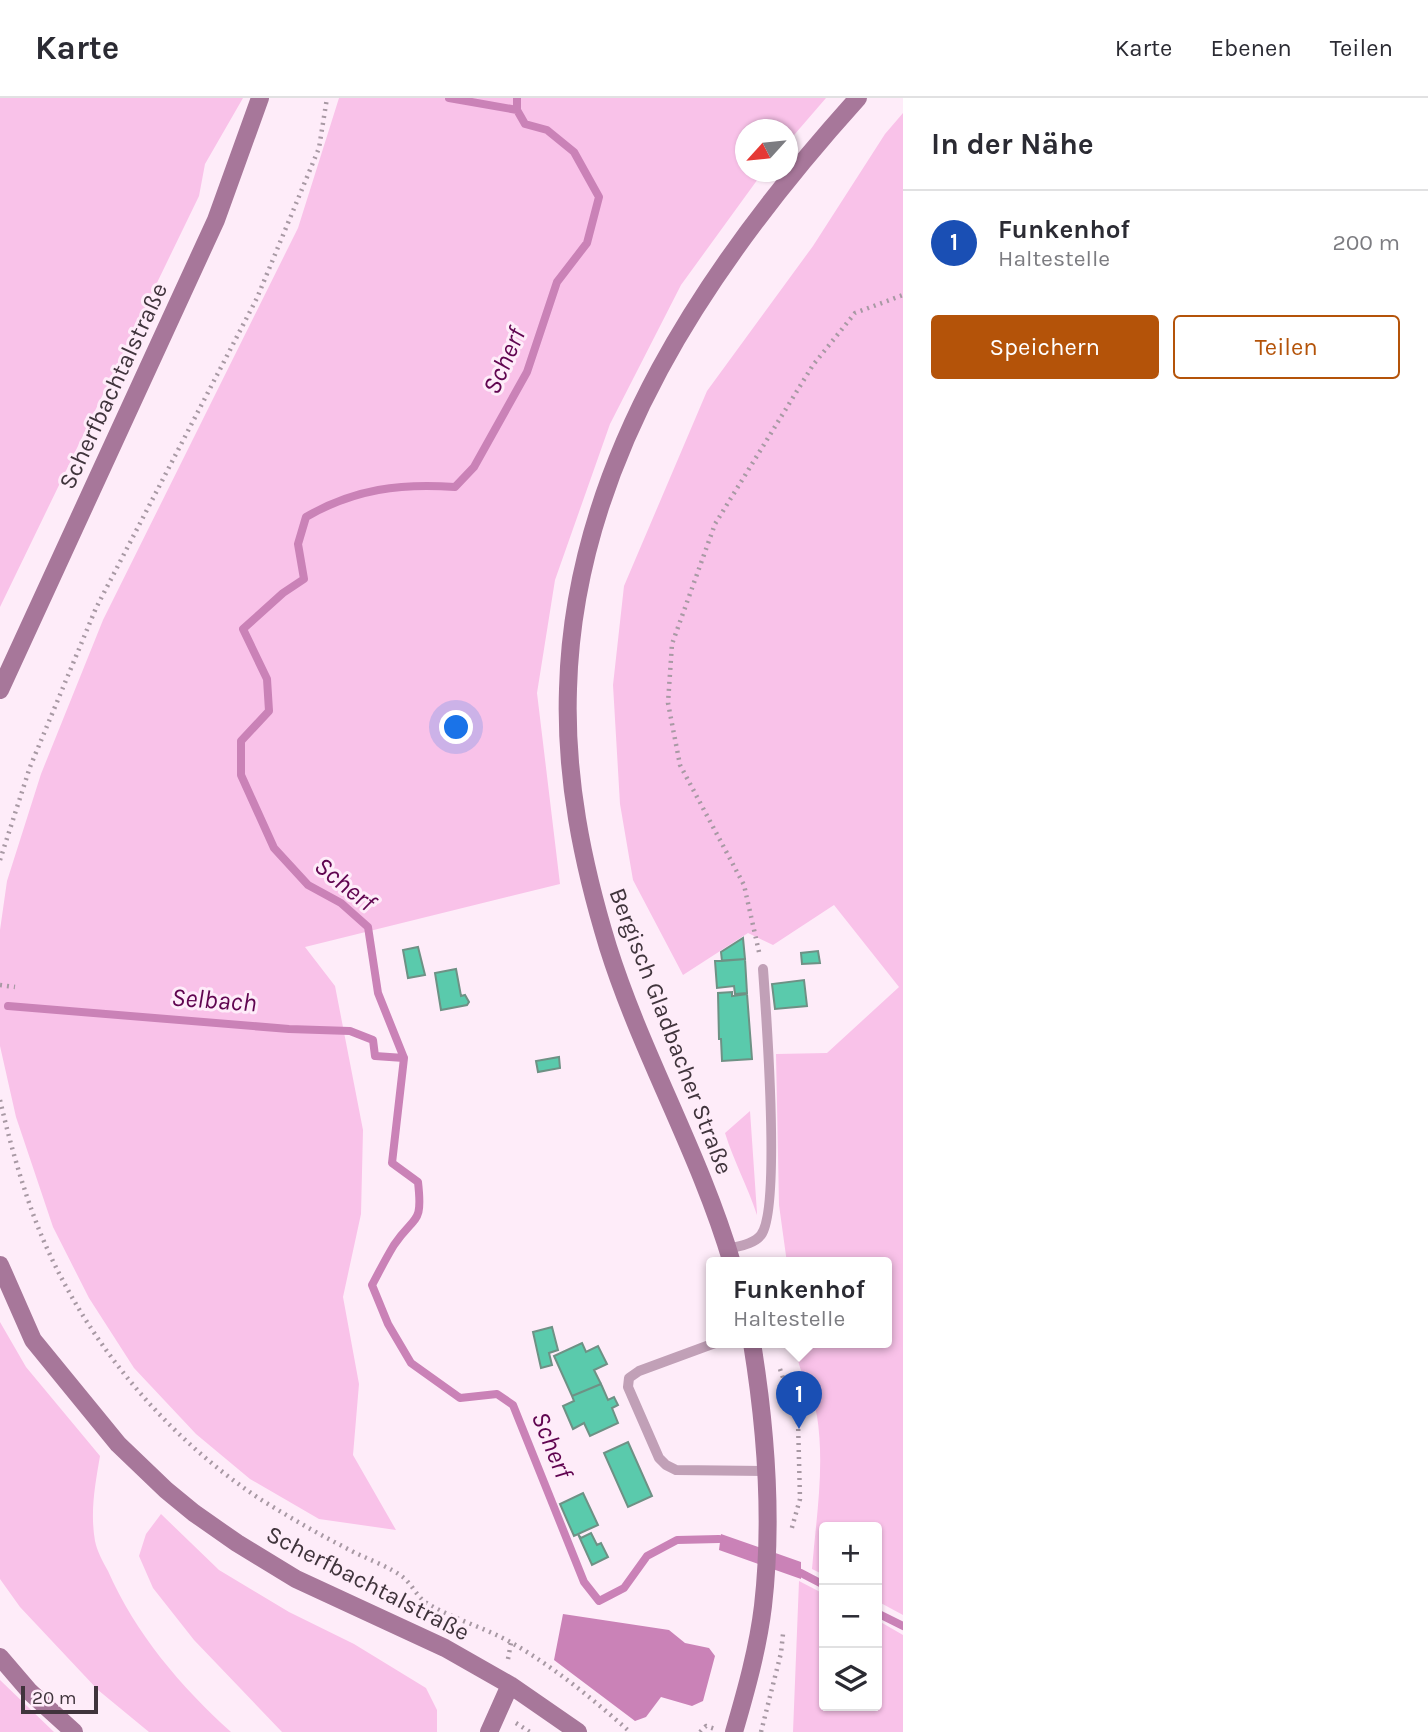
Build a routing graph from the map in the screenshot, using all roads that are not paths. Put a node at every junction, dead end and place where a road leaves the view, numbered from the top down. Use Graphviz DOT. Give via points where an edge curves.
graph roads {
  1 [pos="260,98"];
  2 [pos="858,98"];
  3 [pos="0,690"];
  4 [pos="763,969"];
  5 [pos="730,1256"];
  6 [pos="0,1265"];
  7 [pos="706,1346"];
  8 [pos="753,1348"];
  9 [pos="766,1471"];
  10 [pos="0,1657"];
  11 [pos="510,1685"];
  12 [pos="74,1732"];
  13 [pos="489,1732"];
  14 [pos="578,1732"];
  15 [pos="734,1732"];
  1 -- 3 [label="main road, Scherfbachtalstraße" via="216,220"];
  2 -- 5 [label="main road, Bergisch Gladbacher Straße" via="749,227 655,374 598,513 580,580 570,650 569,755 588,878 609,951"];
  4 -- 5 [label="lane" via="770,1109 768,1218 760,1237"];
  6 -- 11 [label="main road, Scherfbachtalstraße" via="33,1340 118,1444 166,1490 237,1543 296,1578 445,1648"];
  7 -- 9 [label="lane" via="629,1378 628,1387 659,1458 676,1471"];
  8 -- 9 [label="main road"];
  9 -- 15 [label="main road" via="763,1607"];
  10 -- 12 [label="main road"];
  11 -- 13 [label="main road"];
  11 -- 14 [label="main road, Scherfbachtalstraße"];
}
